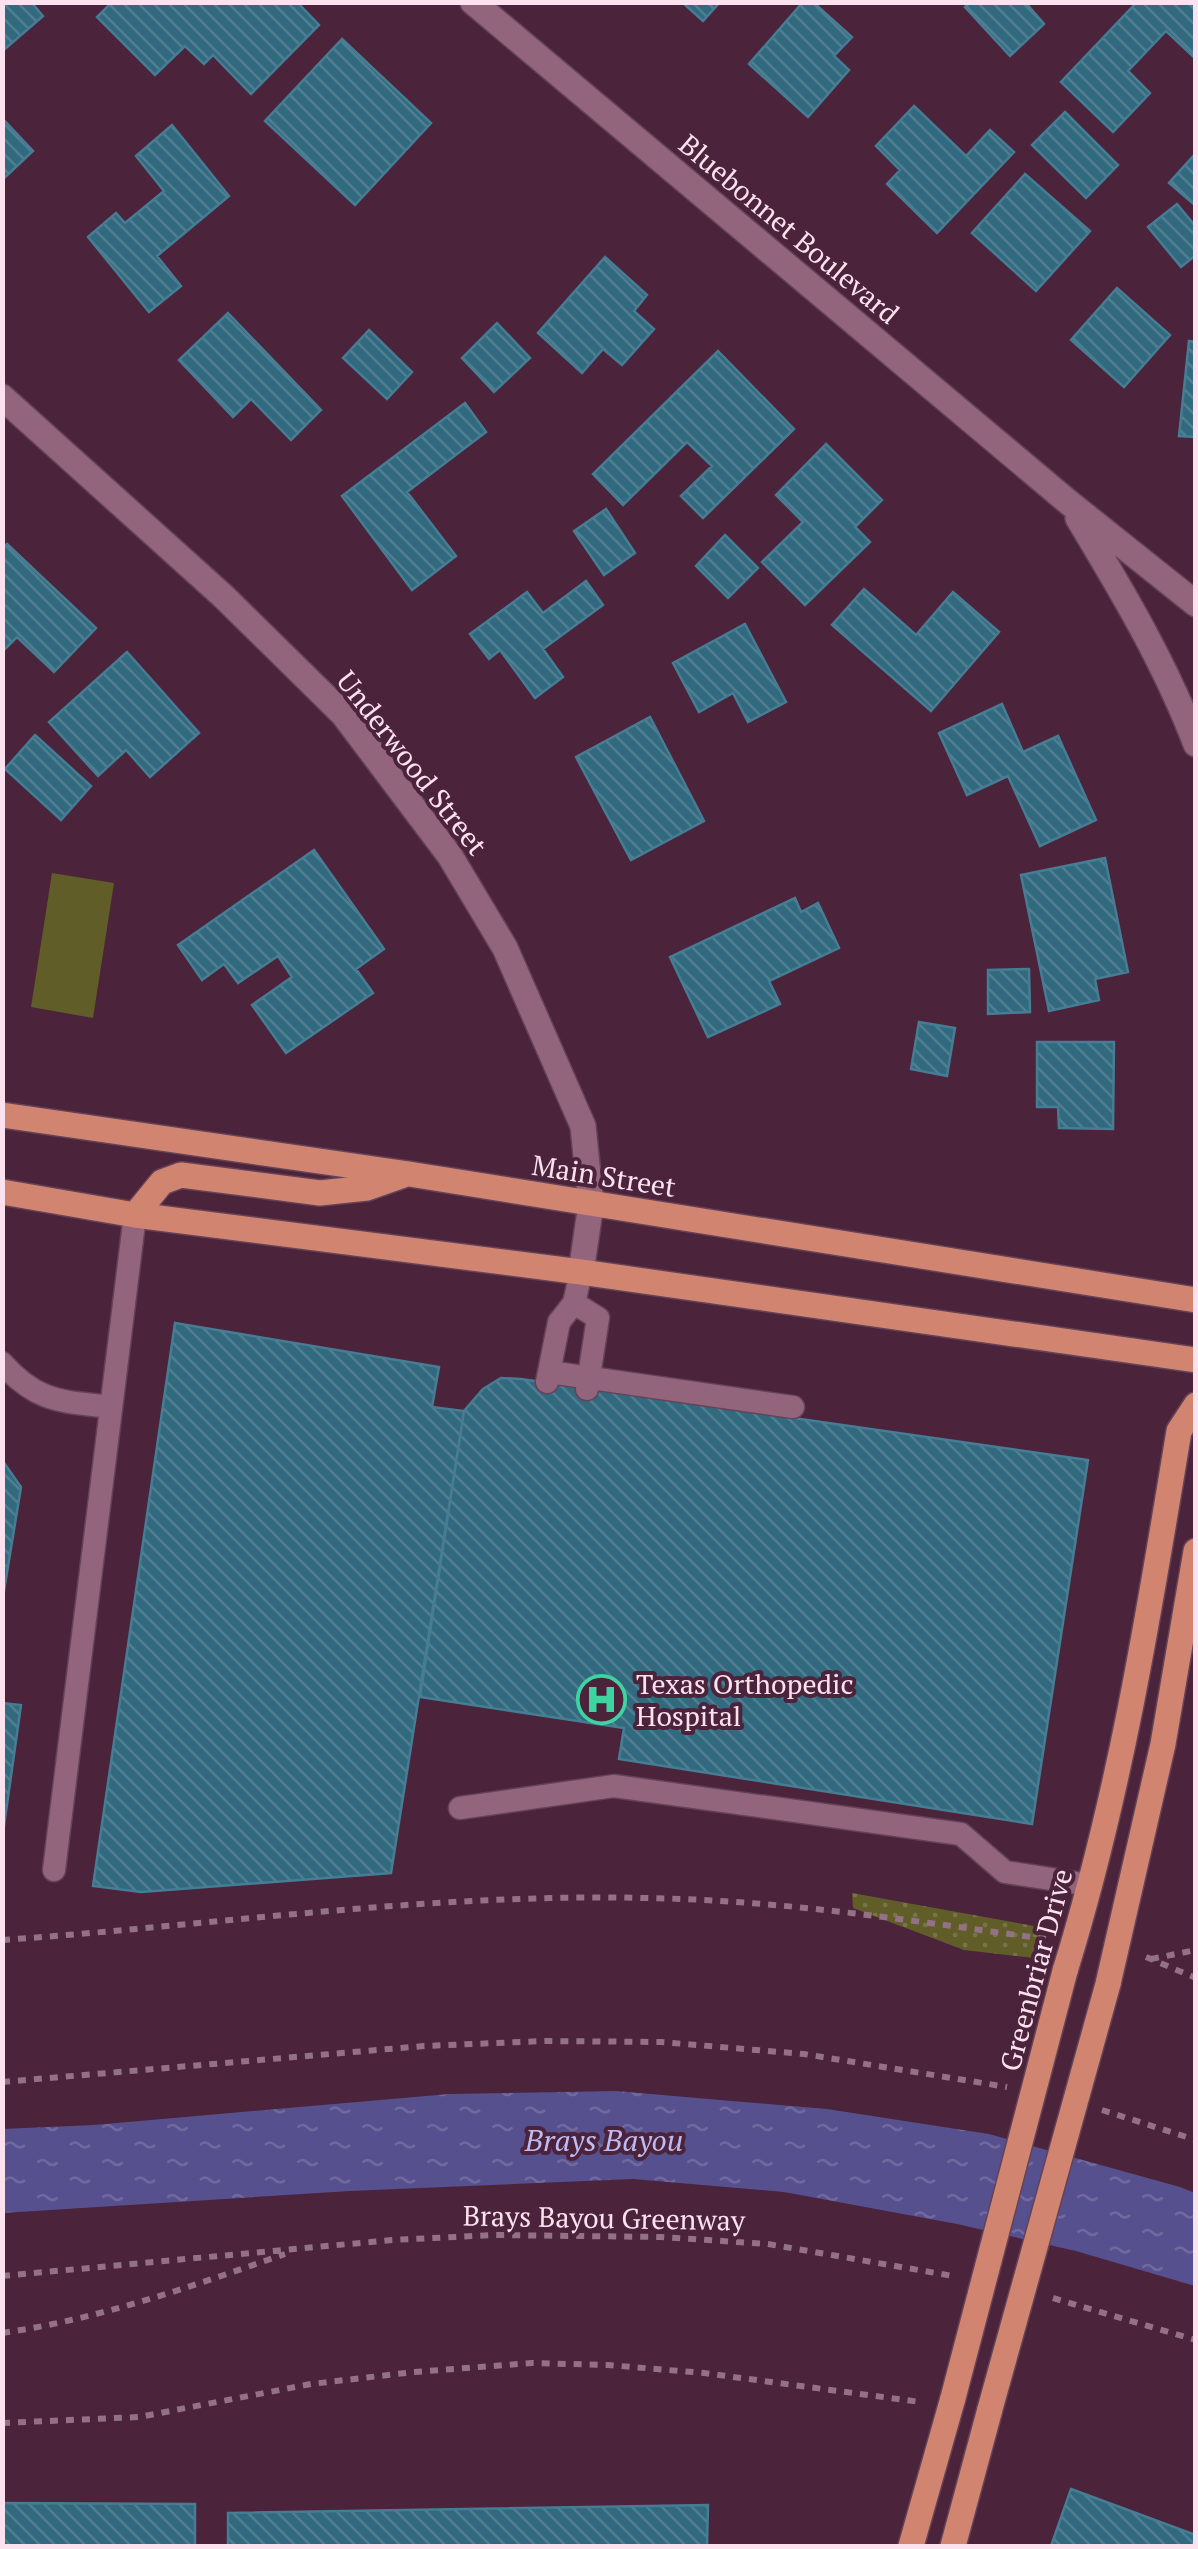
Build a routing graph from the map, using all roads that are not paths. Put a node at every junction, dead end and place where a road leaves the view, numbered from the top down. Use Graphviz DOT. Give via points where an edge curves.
graph roads {
  1 [pos="473,2"];
  2 [pos="2,397"];
  3 [pos="1067,501"];
  4 [pos="1196,604"];
  5 [pos="1196,744"];
  6 [pos="2,1115"];
  7 [pos="408,1174"];
  8 [pos="2,1192"];
  9 [pos="591,1204"];
  10 [pos="135,1215"];
  11 [pos="580,1272"];
  12 [pos="1196,1300"];
  13 [pos="574,1303"];
  14 [pos="1196,1360"];
  15 [pos="2,1363"];
  16 [pos="587,1385"];
  17 [pos="1196,1405"];
  18 [pos="111,1407"];
  19 [pos="793,1407"];
  20 [pos="1196,1551"];
  21 [pos="1126,1734"];
  22 [pos="1163,1744"];
  23 [pos="460,1808"];
  24 [pos="54,1870"];
  25 [pos="1090,1885"];
  26 [pos="911,2546"];
  27 [pos="953,2546"];
  1 -- 3 [label="street, Bluebonnet Boulevard"];
  2 -- 9 [label="street, Underwood Street" via="343,714 450,856 505,948 583,1126"];
  3 -- 4 [label="street, Bluebonnet Boulevard"];
  3 -- 5 [label="street, Bluebonnet Boulevard" via="1142,624"];
  6 -- 7 [label="main road, Main Street"];
  7 -- 9 [label="main road, Main Street"];
  7 -- 10 [label="main road" via="367,1188 320,1193 181,1175 162,1182"];
  8 -- 10 [label="main road"];
  9 -- 11 [label="street, Underwood Street"];
  9 -- 12 [label="main road, Main Street"];
  10 -- 11 [label="main road"];
  10 -- 18 [label="lane"];
  11 -- 13 [label="lane"];
  11 -- 14 [label="main road"];
  13 -- 16 [label="lane" via="598,1318"];
  13 -- 16 [label="lane" via="559,1322 548,1377"];
  15 -- 18 [label="lane" via="29,1390"];
  16 -- 19 [label="lane"];
  17 -- 21 [label="main road, Greenbriar Drive" via="1180,1432"];
  18 -- 24 [label="lane"];
  20 -- 22 [label="main road"];
  21 -- 22 [label="main road"];
  21 -- 25 [label="main road, Greenbriar Drive"];
  22 -- 27 [label="main road, bridge" via="1108,1984"];
  23 -- 25 [label="lane" via="614,1786 961,1834 1005,1872"];
  25 -- 26 [label="main road, Greenbriar Drive, bridge"];
}
